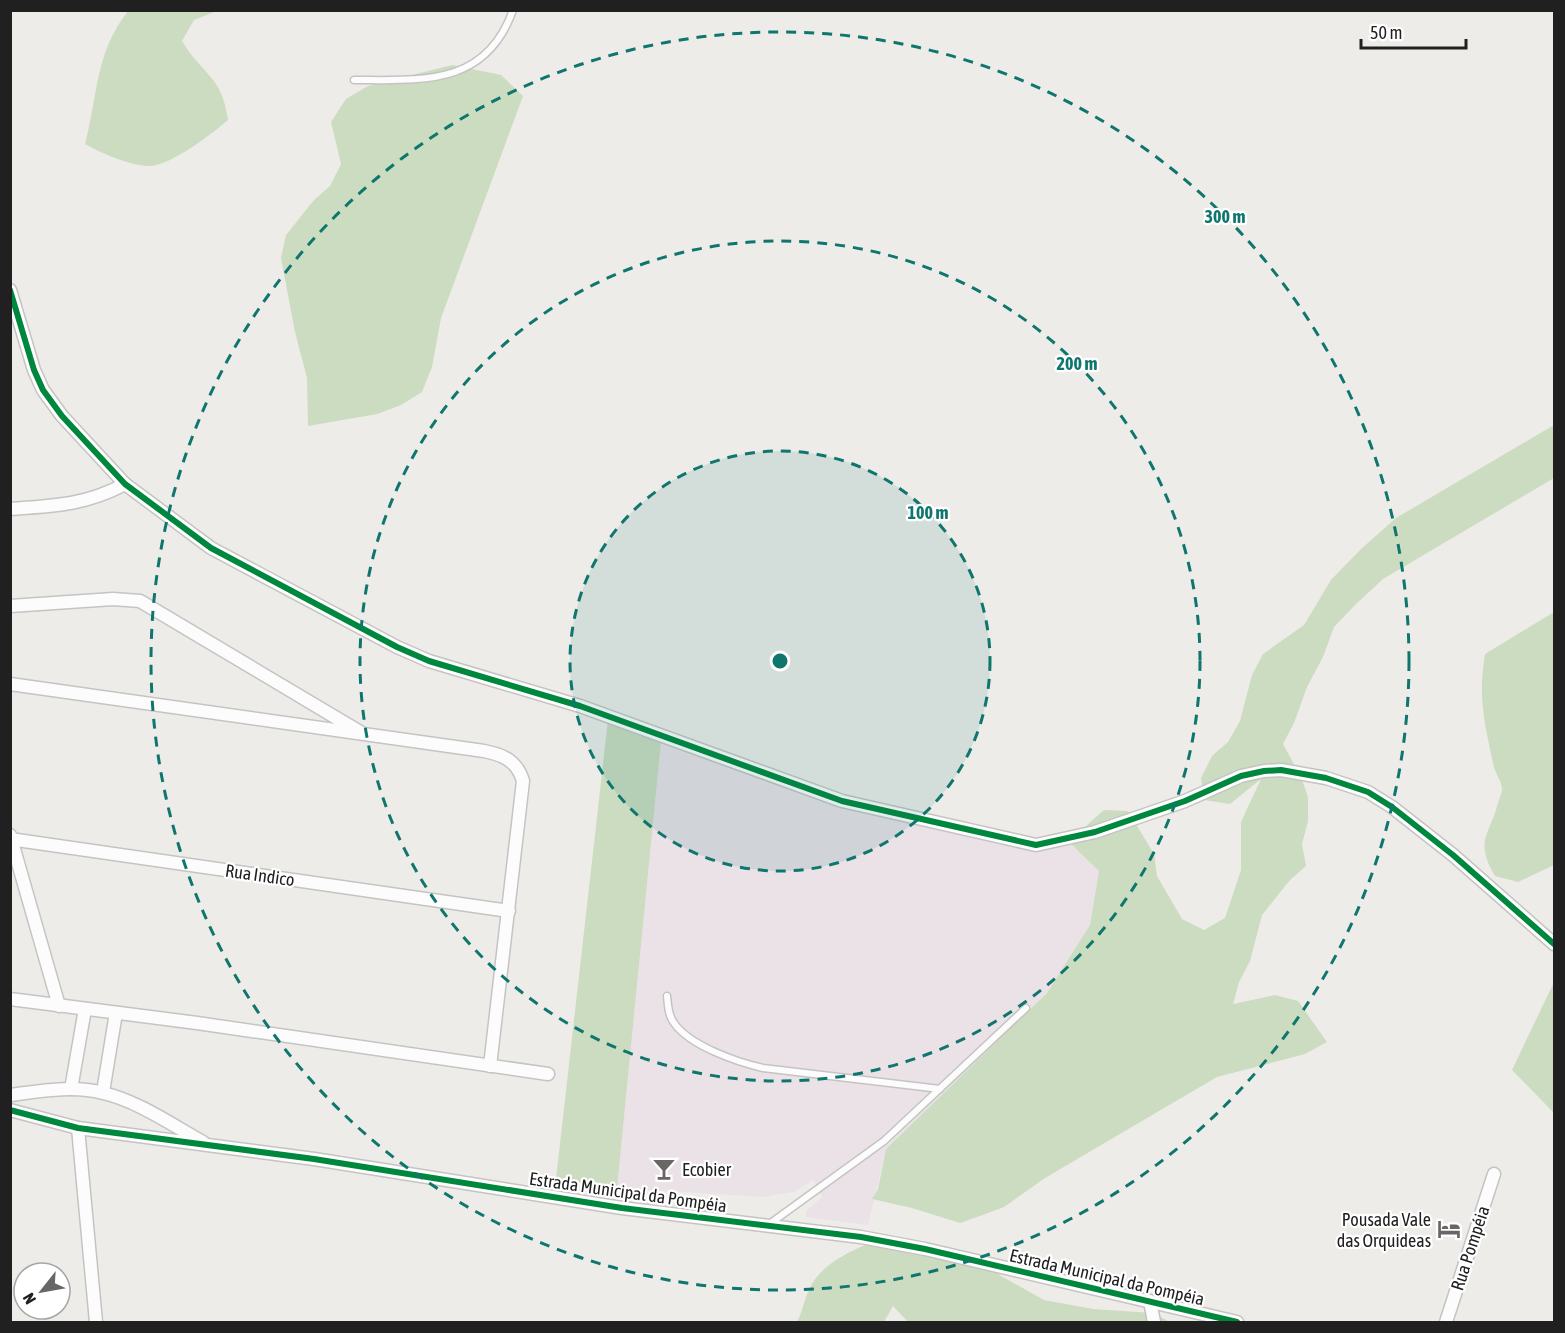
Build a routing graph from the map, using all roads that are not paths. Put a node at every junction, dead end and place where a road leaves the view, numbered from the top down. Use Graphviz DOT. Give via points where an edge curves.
graph roads {
  1 [pos="513,10"];
  2 [pos="354,80"];
  3 [pos="10,290"];
  4 [pos="124,484"];
  5 [pos="10,509"];
  6 [pos="10,606"];
  7 [pos="10,684"];
  8 [pos="364,734"];
  9 [pos="11,837"];
  10 [pos="509,911"];
  11 [pos="1549,933"];
  12 [pos="1554,944"];
  13 [pos="667,996"];
  14 [pos="10,999"];
  15 [pos="59,1006"];
  16 [pos="1026,1008"];
  17 [pos="85,1009"];
  18 [pos="116,1013"];
  19 [pos="490,1066"];
  20 [pos="548,1074"];
  21 [pos="71,1089"];
  22 [pos="940,1089"];
  23 [pos="103,1092"];
  24 [pos="10,1095"];
  25 [pos="10,1110"];
  26 [pos="78,1128"];
  27 [pos="212,1147"];
  28 [pos="1494,1174"];
  29 [pos="768,1226"];
  30 [pos="1150,1301"];
  31 [pos="96,1323"];
  32 [pos="1154,1323"];
  33 [pos="1238,1323"];
  34 [pos="1446,1323"];
  1 -- 2 [label="lane" via="493,47 475,64 454,74 423,80"];
  3 -- 4 [label="street" via="43,390"];
  4 -- 5 [label="street" via="93,500"];
  4 -- 11 [label="street" via="211,548 397,647 429,661 580,706 842,801 1036,845 1095,832 1185,801 1241,776 1264,771 1302,772 1368,792 1392,807"];
  6 -- 8 [label="street" via="113,599 140,601"];
  7 -- 8 [label="street"];
  8 -- 10 [label="street" via="484,751 512,761 524,781"];
  9 -- 10 [label="street, Rua Indico"];
  9 -- 15 [label="street"];
  10 -- 19 [label="street"];
  11 -- 12 [label="street"];
  13 -- 22 [label="lane" via="669,1014 683,1032 706,1048 742,1063"];
  14 -- 15 [label="street"];
  15 -- 17 [label="street"];
  16 -- 22 [label="lane"];
  17 -- 18 [label="street"];
  17 -- 21 [label="street"];
  18 -- 19 [label="street"];
  18 -- 23 [label="street"];
  19 -- 20 [label="street"];
  21 -- 23 [label="street"];
  21 -- 24 [label="street"];
  22 -- 29 [label="lane" via="884,1141"];
  23 -- 27 [label="street"];
  25 -- 26 [label="street, Estrada Municipal da Pompéia"];
  26 -- 27 [label="street, Estrada Municipal da Pompéia"];
  26 -- 31 [label="street"];
  27 -- 29 [label="street, Estrada Municipal da Pompéia"];
  28 -- 34 [label="street, Rua Pompéia"];
  29 -- 30 [label="street, Estrada Municipal da Pompéia" via="925,1249"];
  30 -- 32 [label="street"];
  30 -- 33 [label="street, Estrada Municipal da Pompéia"];
}
